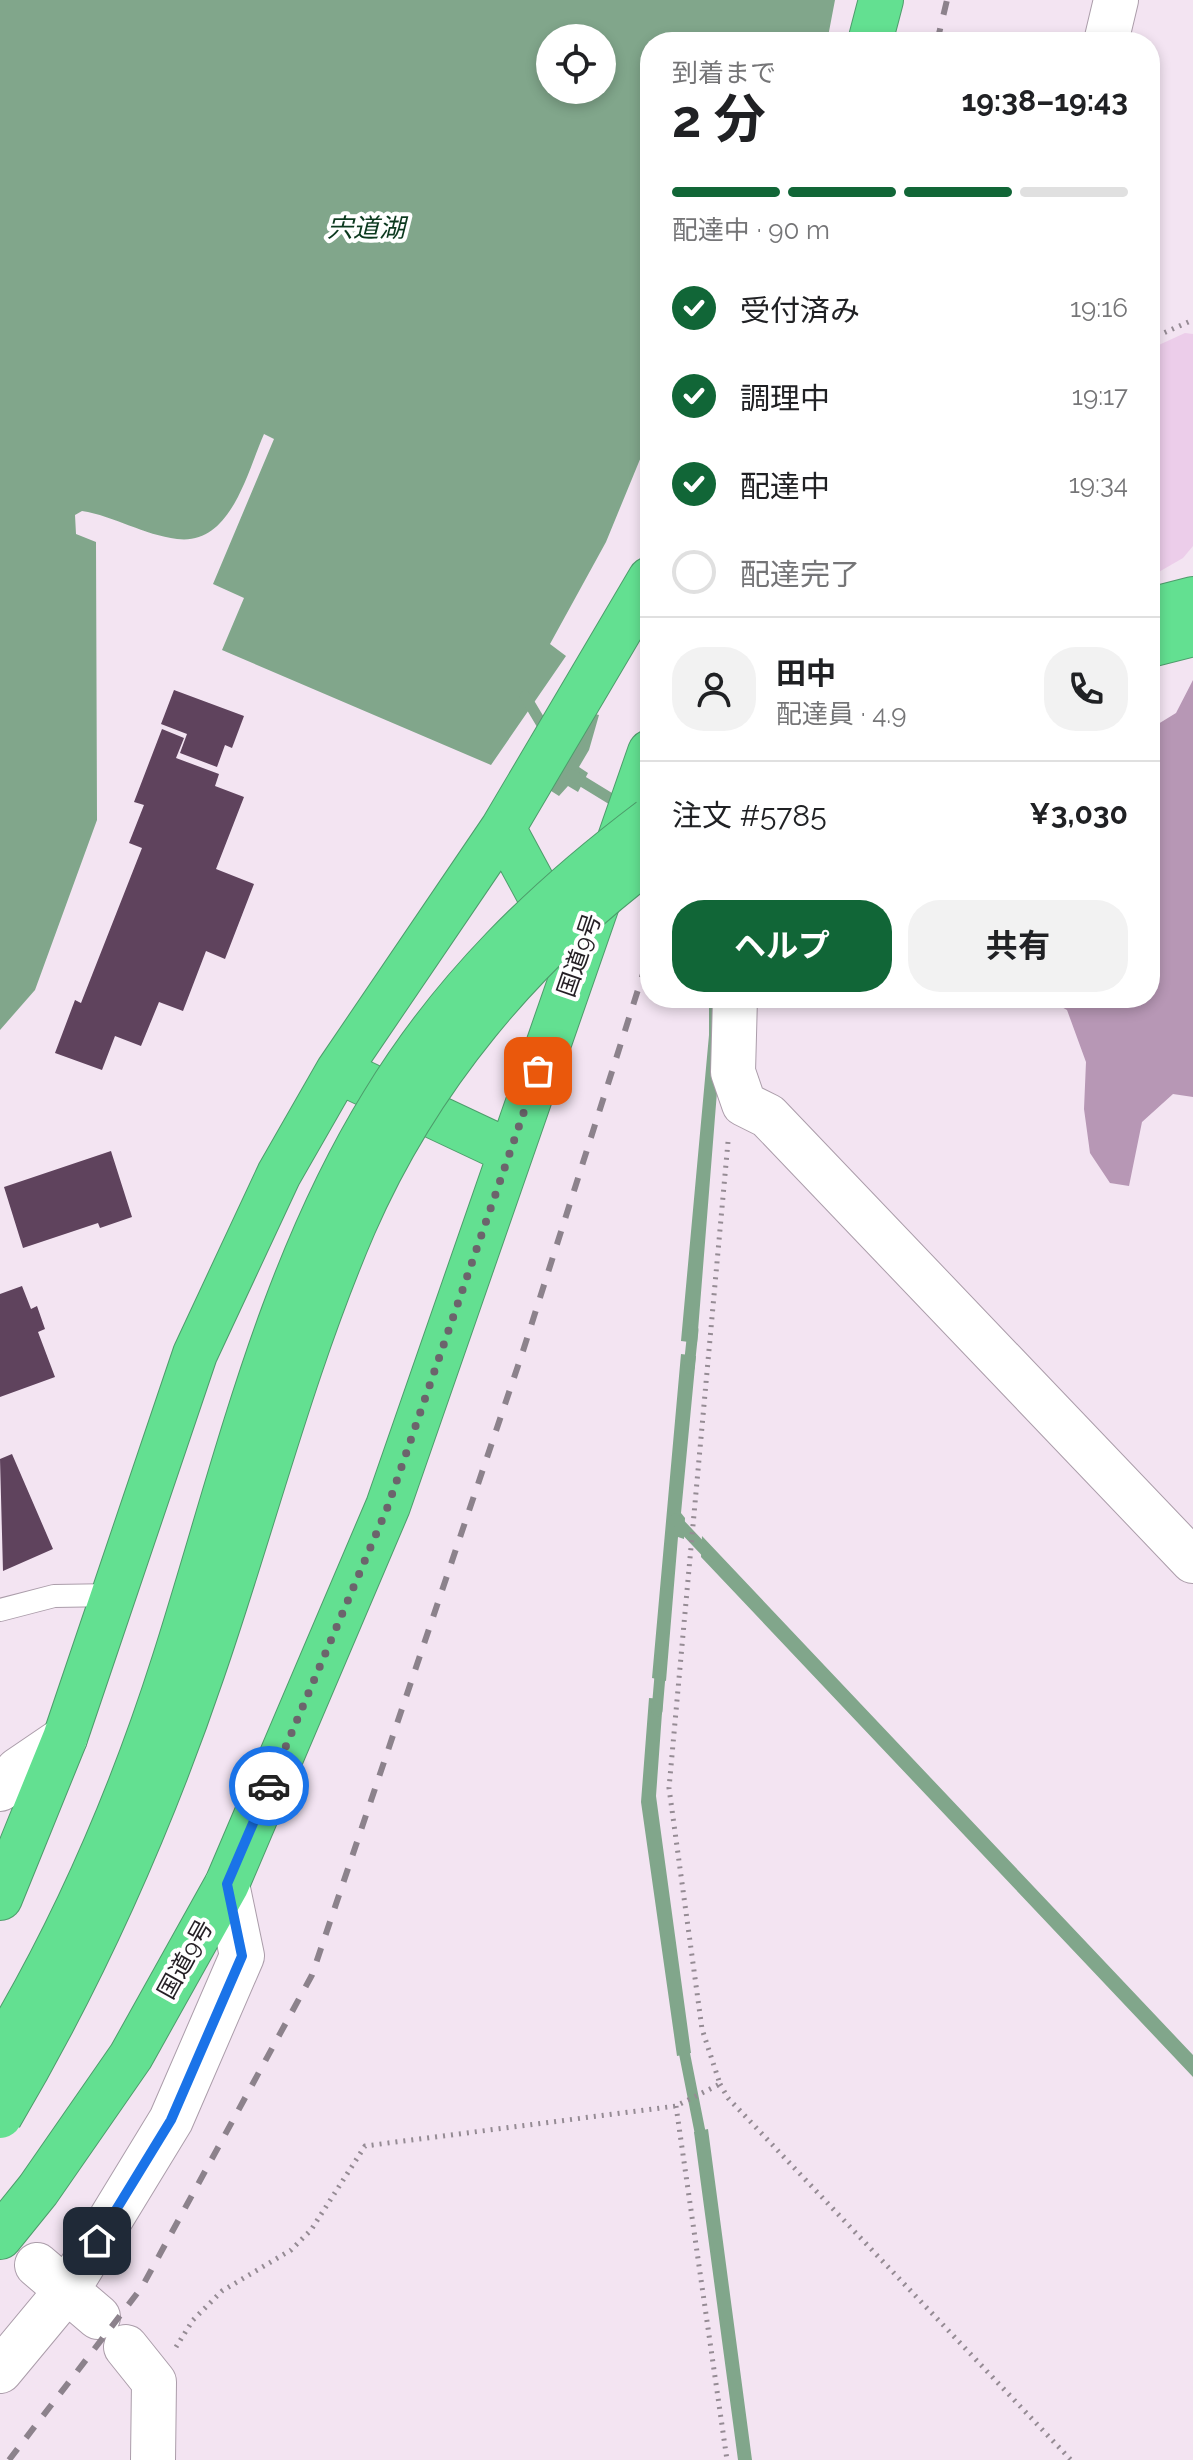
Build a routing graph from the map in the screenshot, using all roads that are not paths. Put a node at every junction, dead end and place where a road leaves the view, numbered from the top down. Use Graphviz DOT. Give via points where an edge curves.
graph roads {
  1 [pos="881,0"];
  2 [pos="1116,0"];
  3 [pos="873,32"];
  4 [pos="1108,32"];
  5 [pos="640,596"];
  6 [pos="1193,599"];
  7 [pos="1160,607"];
  8 [pos="1193,634"];
  9 [pos="1160,642"];
  10 [pos="640,781"];
  11 [pos="503,828"];
  12 [pos="640,828"];
  13 [pos="640,866"];
  14 [pos="576,964"];
  15 [pos="735,1008"];
  16 [pos="338,1071"];
  17 [pos="510,1152"];
  18 [pos="1193,1561"];
  19 [pos="114,1595"];
  20 [pos="0,1610"];
  21 [pos="65,1738"];
  22 [pos="0,1789"];
  23 [pos="227,1884"];
  24 [pos="0,1898"];
  25 [pos="0,2052"];
  26 [pos="0,2116"];
  27 [pos="0,2237"];
  28 [pos="82,2304"];
  29 [pos="0,2371"];
  30 [pos="153,2460"];
  1 -- 3 [label="highway"];
  2 -- 4 [label="street"];
  5 -- 11 [label="highway"];
  6 -- 7 [label="highway"];
  8 -- 9 [label="highway"];
  10 -- 14 [label="highway, 国道9号"];
  11 -- 14 [label="highway"];
  11 -- 16 [label="highway"];
  12 -- 25 [label="highway, bridge" via="563,888 482,968 413,1056 357,1146 297,1279 142,1752 65,1930"];
  13 -- 26 [label="highway, bridge" via="581,913 507,986 443,1068 383,1166 328,1288 204,1667 136,1851 92,1948"];
  14 -- 17 [label="highway, 国道9号"];
  15 -- 18 [label="street" via="733,1072 744,1104 768,1116"];
  16 -- 17 [label="highway"];
  16 -- 19 [label="highway" via="279,1174 195,1354"];
  17 -- 23 [label="highway, 国道9号" via="388,1506"];
  19 -- 20 [label="lane" via="54,1596"];
  19 -- 21 [label="highway"];
  21 -- 22 [label="street"];
  21 -- 24 [label="highway"];
  23 -- 27 [label="highway, 国道9号" via="131,2056"];
  23 -- 28 [label="street" via="242,1956"];
  28 -- 29 [label="street"];
  28 -- 30 [label="street" via="154,2382"];
}
